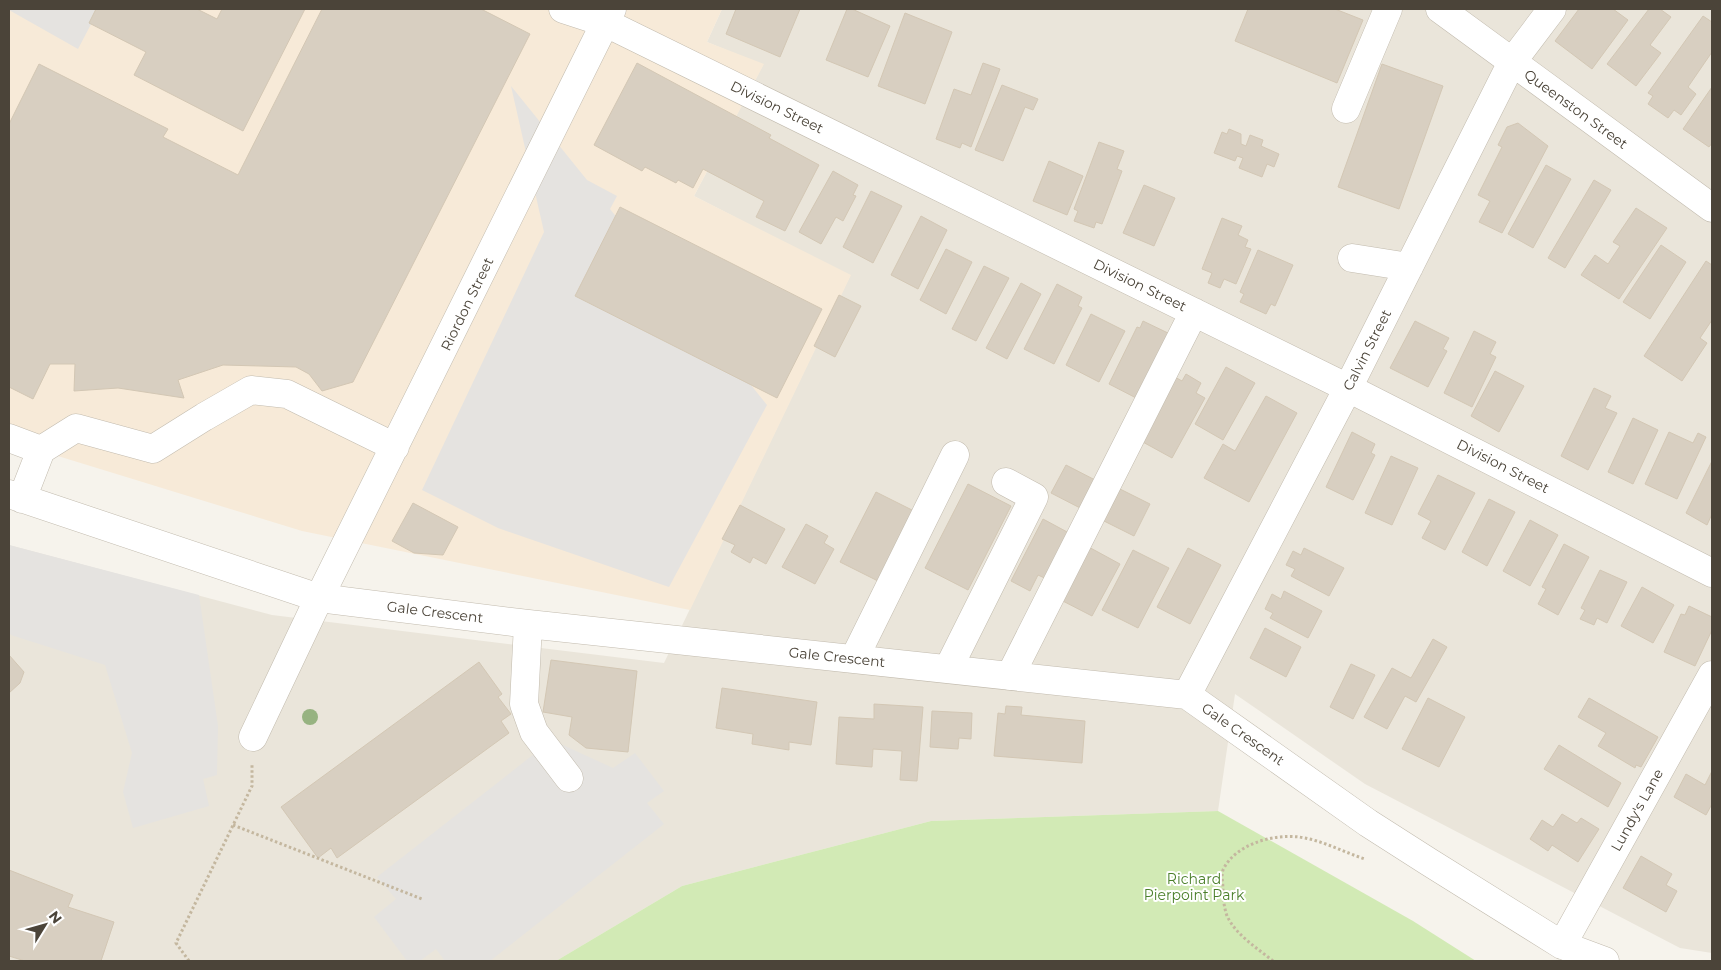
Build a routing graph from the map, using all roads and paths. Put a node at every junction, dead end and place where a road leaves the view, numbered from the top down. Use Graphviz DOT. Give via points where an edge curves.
graph roads {
  1 [pos="563,9"];
  2 [pos="1388,9"];
  3 [pos="1440,9"];
  4 [pos="1552,9"];
  5 [pos="609,16"];
  6 [pos="1512,62"];
  7 [pos="1346,109"];
  8 [pos="1712,208"];
  9 [pos="1352,258"];
  10 [pos="1409,267"];
  11 [pos="1194,312"];
  12 [pos="1348,388"];
  13 [pos="9,438"];
  14 [pos="395,447"];
  15 [pos="41,450"];
  16 [pos="955,455"];
  17 [pos="1006,482"];
  18 [pos="16,497"];
  19 [pos="1712,574"];
  20 [pos="319,598"];
  21 [pos="528,624"];
  22 [pos="854,659"];
  23 [pos="948,669"];
  24 [pos="1712,675"];
  25 [pos="1010,676"];
  26 [pos="1187,695"];
  27 [pos="253,737"];
  28 [pos="569,778"];
  29 [pos="233,825"];
  30 [pos="1354,856"];
  31 [pos="422,899"];
  32 [pos="1562,945"];
  33 [pos="189,961"];
  34 [pos="1273,961"];
  35 [pos="1605,961"];
  1 -- 5 [label="street, Division Street"];
  2 -- 7 [label="street"];
  3 -- 6 [label="street, Queenston Street"];
  4 -- 6 [label="street, Calvin Street"];
  5 -- 11 [label="street, Division Street"];
  5 -- 14 [label="street, Riordon Street"];
  6 -- 8 [label="street, Queenston Street"];
  6 -- 10 [label="street, Calvin Street"];
  9 -- 10 [label="street"];
  10 -- 12 [label="street, Calvin Street"];
  11 -- 12 [label="street, Division Street"];
  11 -- 25 [label="street"];
  12 -- 19 [label="street, Division Street"];
  12 -- 26 [label="street, Calvin Street"];
  13 -- 15 [label="street"];
  14 -- 15 [label="street" via="287,394 251,390 153,449 76,428"];
  14 -- 20 [label="street, Riordon Street"];
  15 -- 18 [label="street"];
  16 -- 22 [label="street"];
  17 -- 23 [label="street" via="1034,497"];
  18 -- 20 [label="street, Gale Crescent"];
  20 -- 21 [label="street, Gale Crescent"];
  20 -- 27 [label="street, Riordon Street"];
  21 -- 22 [label="street, Gale Crescent"];
  21 -- 28 [label="street" via="524,704 534,732"];
  22 -- 23 [label="street, Gale Crescent"];
  23 -- 25 [label="street, Gale Crescent"];
  24 -- 32 [label="street, Lundy's Lane"];
  25 -- 26 [label="street, Gale Crescent"];
  26 -- 32 [label="street, Gale Crescent" via="1368,823"];
  27 -- 29 [label="path" via="252,786"];
  29 -- 31 [label="path"];
  29 -- 33 [label="path" via="176,943"];
  30 -- 34 [label="path" via="1299,837 1275,838 1242,848 1230,858 1222,872 1228,916 1238,932"];
  32 -- 35 [label="street, Gale Crescent"];
}
